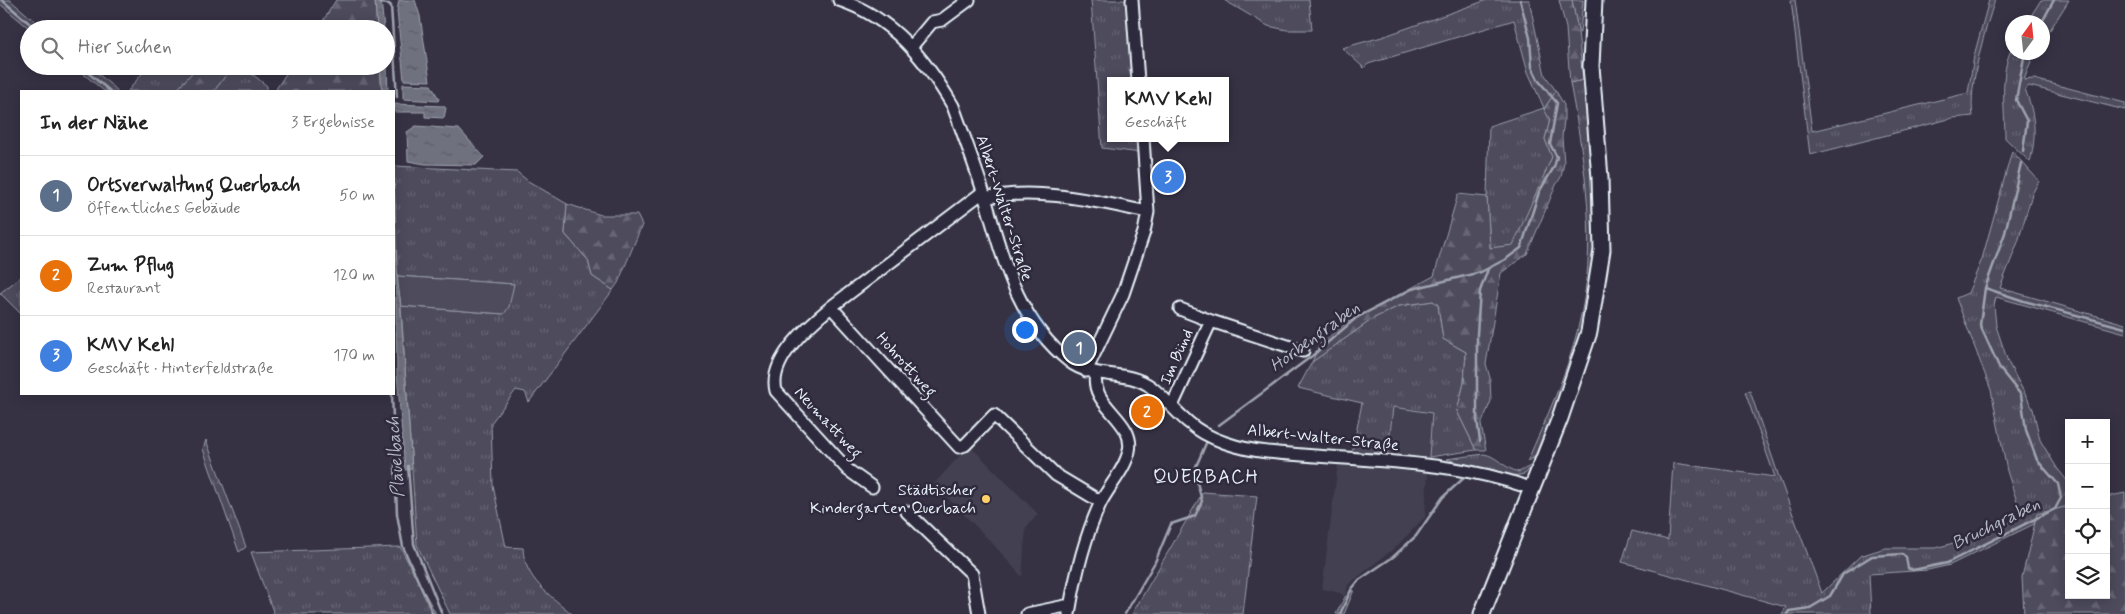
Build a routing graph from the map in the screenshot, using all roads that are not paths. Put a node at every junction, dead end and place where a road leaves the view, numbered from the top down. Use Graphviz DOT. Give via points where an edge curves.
graph roads {
  1 [pos="839,0"];
  2 [pos="969,0"];
  3 [pos="1132,0"];
  4 [pos="1594,0"];
  5 [pos="912,46"];
  6 [pos="1138,77"];
  7 [pos="1143,142"];
  8 [pos="984,195"];
  9 [pos="1148,212"];
  10 [pos="831,307"];
  11 [pos="1180,308"];
  12 [pos="1211,321"];
  13 [pos="1303,351"];
  14 [pos="1091,373"];
  15 [pos="1172,406"];
  16 [pos="872,486"];
  17 [pos="1533,489"];
  18 [pos="1101,502"];
  19 [pos="908,512"];
  20 [pos="1070,610"];
  21 [pos="979,614"];
  22 [pos="1026,614"];
  23 [pos="1482,614"];
  1 -- 5 [label="street, Albert-Walter-Straße" via="866,11"];
  2 -- 5 [label="street" via="942,20 932,22"];
  3 -- 6 [label="street"];
  4 -- 17 [label="main road" via="1590,66 1600,178 1602,250 1589,332"];
  5 -- 8 [label="street, Albert-Walter-Straße" via="953,106"];
  7 -- 9 [label="street"];
  8 -- 9 [label="street" via="1033,192"];
  8 -- 10 [label="street"];
  8 -- 14 [label="street, Albert-Walter-Straße" via="1016,295 1041,332 1070,362"];
  9 -- 14 [label="street" via="1123,294"];
  10 -- 16 [label="street, Neumattweg" via="802,331 776,370 774,386 848,470"];
  10 -- 18 [label="street, Hohrottweg" via="959,447 994,415 1056,475"];
  11 -- 12 [label="street, Im Bünd"];
  12 -- 13 [label="street, Im Bünd"];
  12 -- 15 [label="street, Im Bünd"];
  14 -- 15 [label="street, Albert-Walter-Straße" via="1132,378 1149,386"];
  14 -- 18 [label="street" via="1099,396 1129,434 1129,451"];
  15 -- 17 [label="street, Albert-Walter-Straße" via="1188,422 1232,445 1265,451 1432,465"];
  17 -- 23 [label="main road"];
  18 -- 20 [label="street" via="1082,552"];
  19 -- 21 [label="street" via="972,574"];
  20 -- 22 [label="street"];
}
